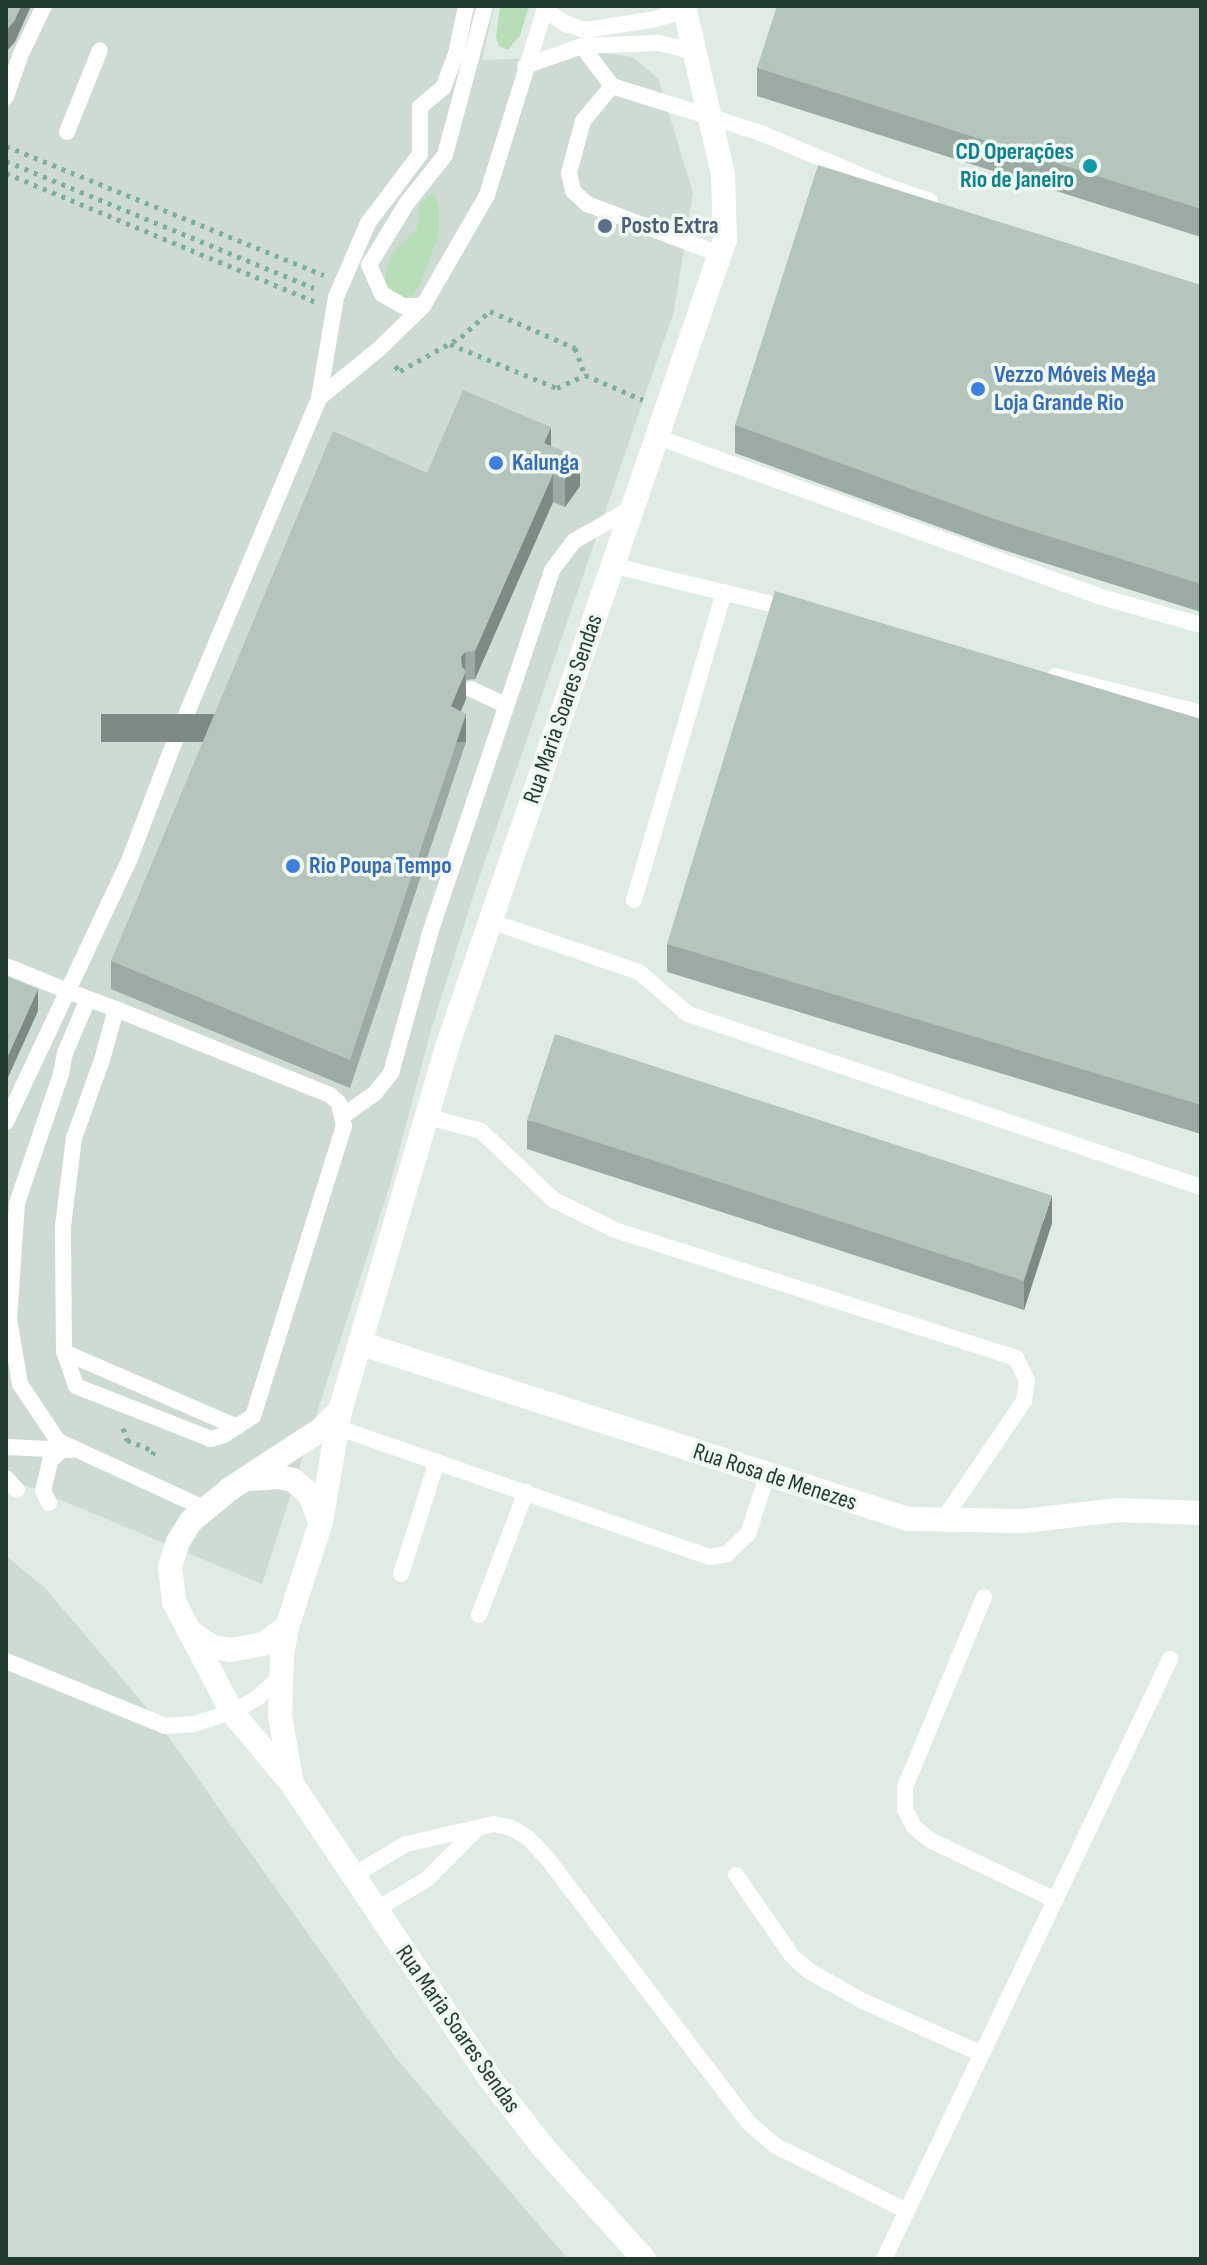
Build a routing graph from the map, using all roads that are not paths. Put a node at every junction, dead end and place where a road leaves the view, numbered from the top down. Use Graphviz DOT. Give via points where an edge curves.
graph roads {
  1 [pos="44,6"];
  2 [pos="466,6"];
  3 [pos="485,6"];
  4 [pos="546,8"];
  5 [pos="684,8"];
  6 [pos="582,46"];
  7 [pos="100,50"];
  8 [pos="694,52"];
  9 [pos="525,66"];
  10 [pos="612,86"];
  11 [pos="6,97"];
  12 [pos="711,117"];
  13 [pos="67,132"];
  14 [pos="954,209"];
  15 [pos="721,255"];
  16 [pos="423,306"];
  17 [pos="319,398"];
  18 [pos="657,437"];
  19 [pos="632,508"];
  20 [pos="611,565"];
  21 [pos="724,592"];
  22 [pos="816,616"];
  23 [pos="1201,625"];
  24 [pos="1032,670"];
  25 [pos="471,689"];
  26 [pos="505,705"];
  27 [pos="1201,713"];
  28 [pos="634,900"];
  29 [pos="490,921"];
  30 [pos="6,966"];
  31 [pos="70,992"];
  32 [pos="88,999"];
  33 [pos="116,1009"];
  34 [pos="344,1115"];
  35 [pos="428,1117"];
  36 [pos="6,1122"];
  37 [pos="1201,1187"];
  38 [pos="362,1344"];
  39 [pos="64,1352"];
  40 [pos="340,1420"];
  41 [pos="237,1427"];
  42 [pos="6,1447"];
  43 [pos="68,1450"];
  44 [pos="437,1462"];
  45 [pos="767,1476"];
  46 [pos="243,1480"];
  47 [pos="526,1492"];
  48 [pos="49,1503"];
  49 [pos="204,1508"];
  50 [pos="1201,1513"];
  51 [pos="943,1520"];
  52 [pos="321,1522"];
  53 [pos="401,1574"];
  54 [pos="984,1597"];
  55 [pos="479,1615"];
  56 [pos="185,1627"];
  57 [pos="287,1627"];
  58 [pos="1170,1659"];
  59 [pos="6,1661"];
  60 [pos="280,1677"];
  61 [pos="232,1712"];
  62 [pos="292,1784"];
  63 [pos="475,1831"];
  64 [pos="736,1875"];
  65 [pos="352,1876"];
  66 [pos="1055,1900"];
  67 [pos="375,1910"];
  68 [pos="982,2054"];
  69 [pos="907,2211"];
  70 [pos="644,2259"];
  71 [pos="884,2259"];
  1 -- 11 [label="lane"];
  2 -- 17 [label="lane" via="443,88 420,107 420,154 368,223 337,299"];
  3 -- 16 [label="lane" via="445,155 369,265 382,294 403,306"];
  4 -- 5 [label="lane" via="566,24 586,30 656,19"];
  4 -- 9 [label="lane"];
  5 -- 8 [label="main road, Rua Maria Soares Sendas"];
  6 -- 8 [label="lane" via="659,43"];
  6 -- 9 [label="lane"];
  6 -- 10 [label="lane"];
  7 -- 13 [label="lane"];
  8 -- 12 [label="main road, Rua Maria Soares Sendas"];
  9 -- 16 [label="lane" via="487,195"];
  10 -- 12 [label="lane"];
  10 -- 15 [label="lane" via="583,121 569,173 573,191 587,204"];
  12 -- 14 [label="lane"];
  12 -- 15 [label="main road, Rua Maria Soares Sendas" via="726,197"];
  15 -- 18 [label="main road, Rua Maria Soares Sendas"];
  16 -- 17 [label="lane"];
  17 -- 31 [label="lane"];
  18 -- 19 [label="main road, Rua Maria Soares Sendas"];
  18 -- 23 [label="lane" via="1098,596"];
  19 -- 20 [label="main road, Rua Maria Soares Sendas"];
  19 -- 26 [label="lane" via="574,541 552,570"];
  20 -- 21 [label="lane"];
  20 -- 29 [label="main road, Rua Maria Soares Sendas"];
  21 -- 22 [label="lane"];
  21 -- 28 [label="lane"];
  24 -- 27 [label="lane"];
  25 -- 26 [label="lane"];
  26 -- 34 [label="lane" via="430,933 391,1073 375,1093"];
  29 -- 35 [label="main road, Rua Maria Soares Sendas"];
  29 -- 37 [label="lane" via="639,972 688,1014"];
  30 -- 31 [label="lane"];
  31 -- 32 [label="lane"];
  31 -- 36 [label="lane"];
  32 -- 33 [label="lane"];
  32 -- 43 [label="lane" via="17,1203 9,1319 20,1384"];
  33 -- 34 [label="lane" via="330,1095"];
  33 -- 39 [label="lane" via="74,1138 63,1226"];
  34 -- 41 [label="lane" via="267,1378 253,1416"];
  35 -- 38 [label="main road, Rua Maria Soares Sendas"];
  35 -- 51 [label="lane" via="481,1131 554,1200 615,1230 1016,1358 1027,1381 1024,1401"];
  38 -- 40 [label="main road, Rua Maria Soares Sendas"];
  38 -- 45 [label="main road, Rua Rosa de Menezes"];
  39 -- 41 [label="lane"];
  39 -- 41 [label="lane" via="76,1386 211,1439"];
  40 -- 44 [label="lane"];
  40 -- 46 [label="main road, Rua Maria Soares Sendas"];
  40 -- 52 [label="main road, Rua Maria Soares Sendas"];
  42 -- 43 [label="lane"];
  43 -- 48 [label="lane" via="50,1461 43,1490"];
  43 -- 49 [label="lane"];
  44 -- 47 [label="lane"];
  44 -- 53 [label="lane"];
  45 -- 47 [label="lane" via="748,1534 727,1554 710,1557"];
  45 -- 51 [label="main road, Rua Rosa de Menezes" via="908,1519"];
  46 -- 49 [label="main road, Rua Maria Soares Sendas"];
  46 -- 52 [label="main road" via="293,1480 310,1495"];
  47 -- 55 [label="lane"];
  49 -- 56 [label="main road, Rua Maria Soares Sendas" via="185,1529 170,1567 174,1602"];
  50 -- 51 [label="main road, Rua Rosa de Menezes" via="1118,1510 1023,1521"];
  52 -- 57 [label="main road, Rua Maria Soares Sendas"];
  54 -- 66 [label="lane" via="905,1787 905,1809 914,1827 930,1840"];
  56 -- 57 [label="main road" via="206,1645 231,1650 263,1644"];
  56 -- 61 [label="main road, Rua Maria Soares Sendas"];
  57 -- 60 [label="main road, Rua Maria Soares Sendas"];
  58 -- 66 [label="lane"];
  59 -- 61 [label="lane" via="165,1726"];
  60 -- 61 [label="lane"];
  60 -- 62 [label="main road, Rua Maria Soares Sendas" via="280,1716"];
  61 -- 62 [label="main road, Rua Maria Soares Sendas"];
  62 -- 65 [label="main road, Rua Maria Soares Sendas"];
  63 -- 65 [label="lane" via="406,1844"];
  63 -- 67 [label="lane" via="427,1879"];
  63 -- 69 [label="lane" via="494,1824 528,1838 723,2092 774,2145"];
  64 -- 68 [label="lane" via="792,1956 809,1971"];
  65 -- 67 [label="main road, Rua Maria Soares Sendas"];
  66 -- 68 [label="lane"];
  67 -- 70 [label="main road, Rua Maria Soares Sendas" via="508,2102"];
  68 -- 69 [label="lane"];
  69 -- 71 [label="lane"];
}
